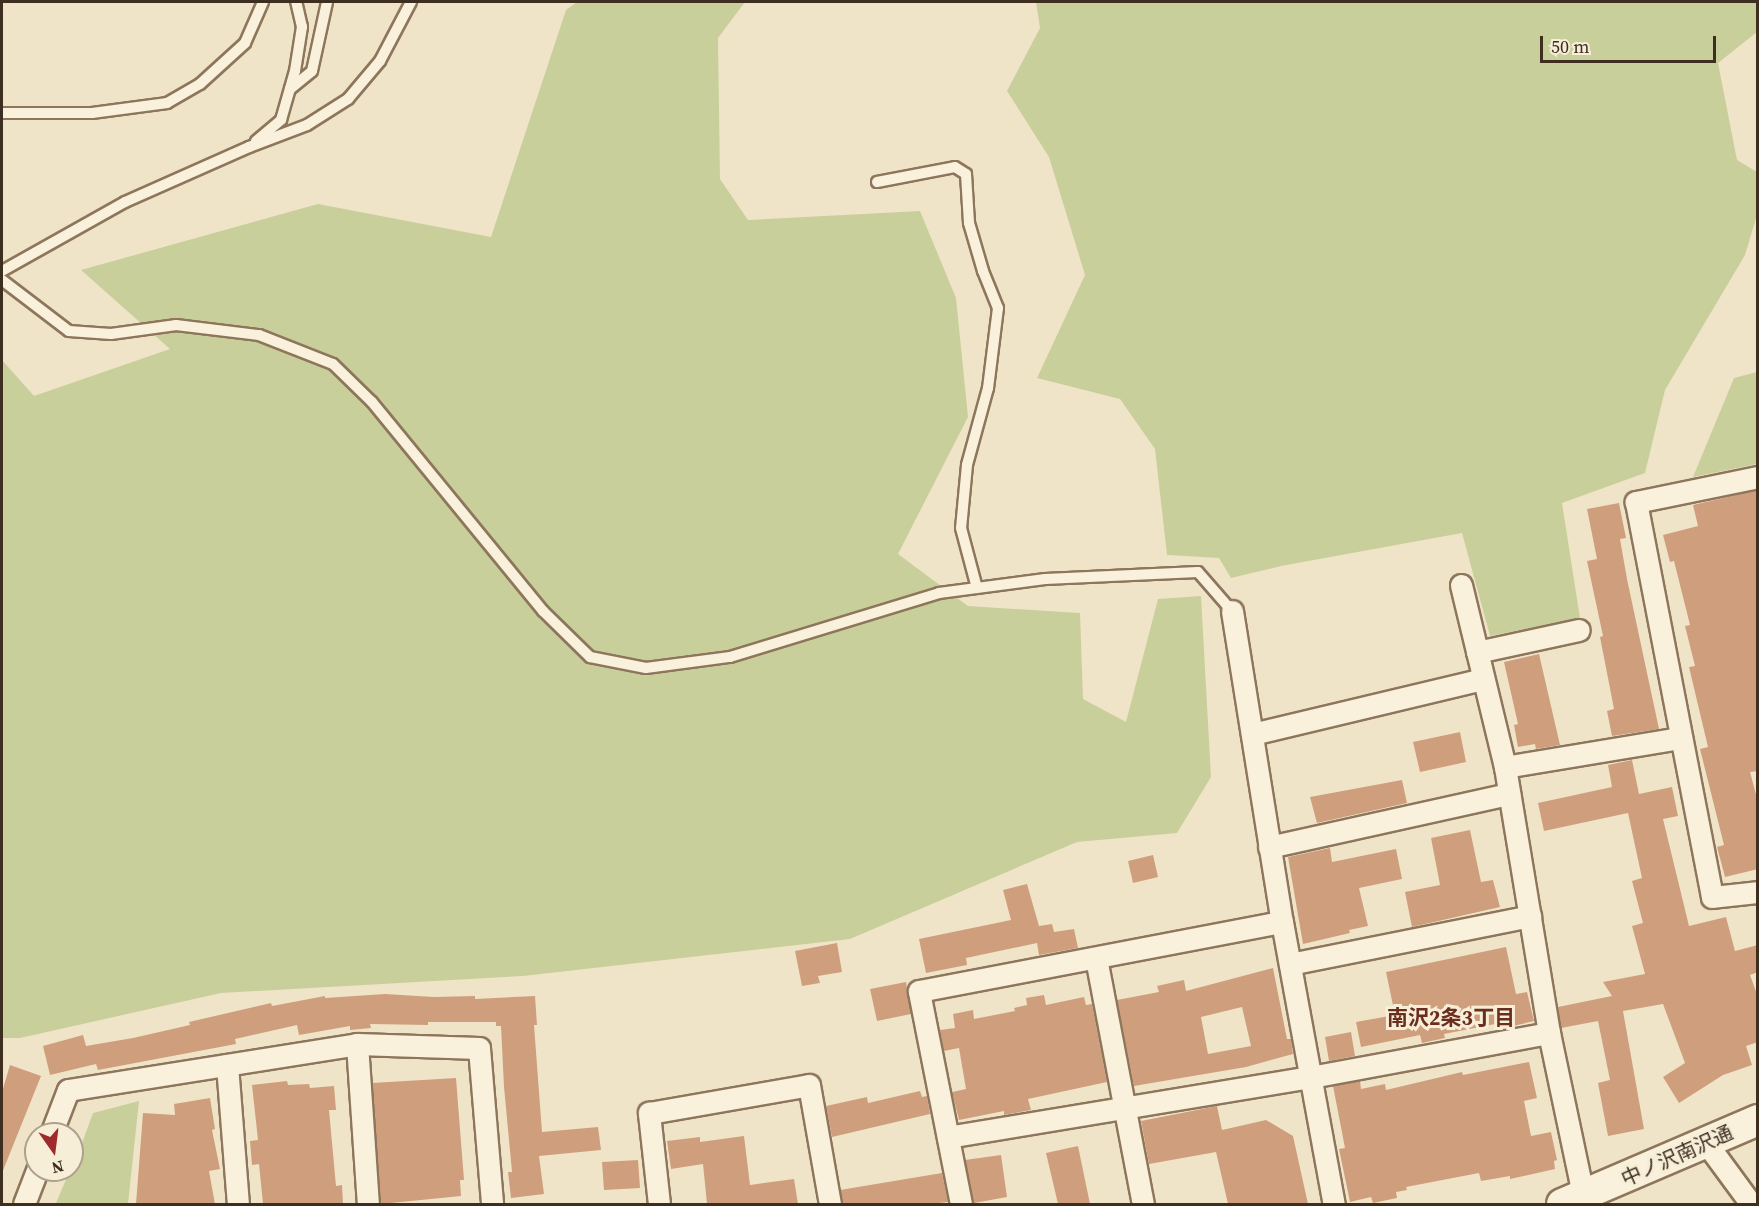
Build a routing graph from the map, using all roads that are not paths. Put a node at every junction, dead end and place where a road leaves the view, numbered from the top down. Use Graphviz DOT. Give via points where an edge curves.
graph roads {
  1 [pos="263,2"];
  2 [pos="296,2"];
  3 [pos="327,2"];
  4 [pos="411,2"];
  5 [pos="289,89"];
  6 [pos="2,113"];
  7 [pos="249,147"];
  8 [pos="877,182"];
  9 [pos="2,271"];
  10 [pos="2,280"];
  11 [pos="1758,477"];
  12 [pos="1461,585"];
  13 [pos="977,588"];
  14 [pos="1232,611"];
  15 [pos="1579,630"];
  16 [pos="1477,652"];
  17 [pos="1483,679"];
  18 [pos="1252,734"];
  19 [pos="1681,738"];
  20 [pos="1505,767"];
  21 [pos="1509,794"];
  22 [pos="1269,847"];
  23 [pos="1758,892"];
  24 [pos="1530,916"];
  25 [pos="1282,922"];
  26 [pos="1096,958"];
  27 [pos="1290,964"];
  28 [pos="1550,1033"];
  29 [pos="357,1044"];
  30 [pos="227,1065"];
  31 [pos="1311,1077"];
  32 [pos="1123,1107"];
  33 [pos="1758,1120"];
  34 [pos="56,1122"];
  35 [pos="948,1137"];
  36 [pos="1707,1144"];
  37 [pos="32,1182"];
  38 [pos="1577,1202"];
  39 [pos="24,1204"];
  40 [pos="238,1204"];
  41 [pos="368,1204"];
  42 [pos="492,1204"];
  43 [pos="659,1204"];
  44 [pos="830,1204"];
  45 [pos="961,1204"];
  46 [pos="1143,1204"];
  47 [pos="1334,1204"];
  48 [pos="1751,1204"];
  1 -- 6 [label="lane" via="245,43 200,84 167,104 92,113"];
  2 -- 5 [label="lane" via="303,27"];
  3 -- 5 [label="lane" via="312,71"];
  4 -- 7 [label="lane" via="380,61 348,99 307,125"];
  5 -- 7 [label="lane" via="280,120"];
  7 -- 9 [label="lane" via="125,202"];
  8 -- 13 [label="lane" via="955,168 966,174 969,223 998,308 988,388 967,465 961,528"];
  10 -- 13 [label="lane" via="69,331 111,334 176,325 259,335 333,364 372,402 543,611 590,657 646,669 730,657 939,593"];
  11 -- 19 [label="street" via="1636,502"];
  12 -- 16 [label="street"];
  13 -- 14 [label="lane" via="1045,579 1198,572"];
  14 -- 18 [label="street"];
  15 -- 16 [label="street"];
  16 -- 17 [label="street"];
  17 -- 18 [label="street"];
  17 -- 20 [label="street"];
  18 -- 22 [label="street"];
  19 -- 20 [label="street"];
  19 -- 23 [label="street" via="1712,897"];
  20 -- 21 [label="street"];
  21 -- 22 [label="street"];
  21 -- 24 [label="street"];
  22 -- 25 [label="street"];
  24 -- 27 [label="street"];
  24 -- 28 [label="street"];
  25 -- 26 [label="street"];
  25 -- 27 [label="street"];
  26 -- 32 [label="street"];
  26 -- 35 [label="street" via="919,991"];
  27 -- 31 [label="street"];
  28 -- 31 [label="street"];
  28 -- 38 [label="street"];
  29 -- 30 [label="street"];
  29 -- 41 [label="street"];
  29 -- 42 [label="street" via="479,1048"];
  30 -- 34 [label="street" via="68,1090"];
  30 -- 40 [label="street"];
  31 -- 32 [label="street"];
  31 -- 47 [label="street"];
  32 -- 35 [label="street"];
  32 -- 46 [label="street"];
  33 -- 36 [label="street, 中ノ沢南沢通"];
  35 -- 45 [label="street"];
  36 -- 38 [label="street, 中ノ沢南沢通"];
  36 -- 48 [label="street"];
  37 -- 39 [label="street"];
  43 -- 44 [label="street" via="649,1113 809,1085"];
}
